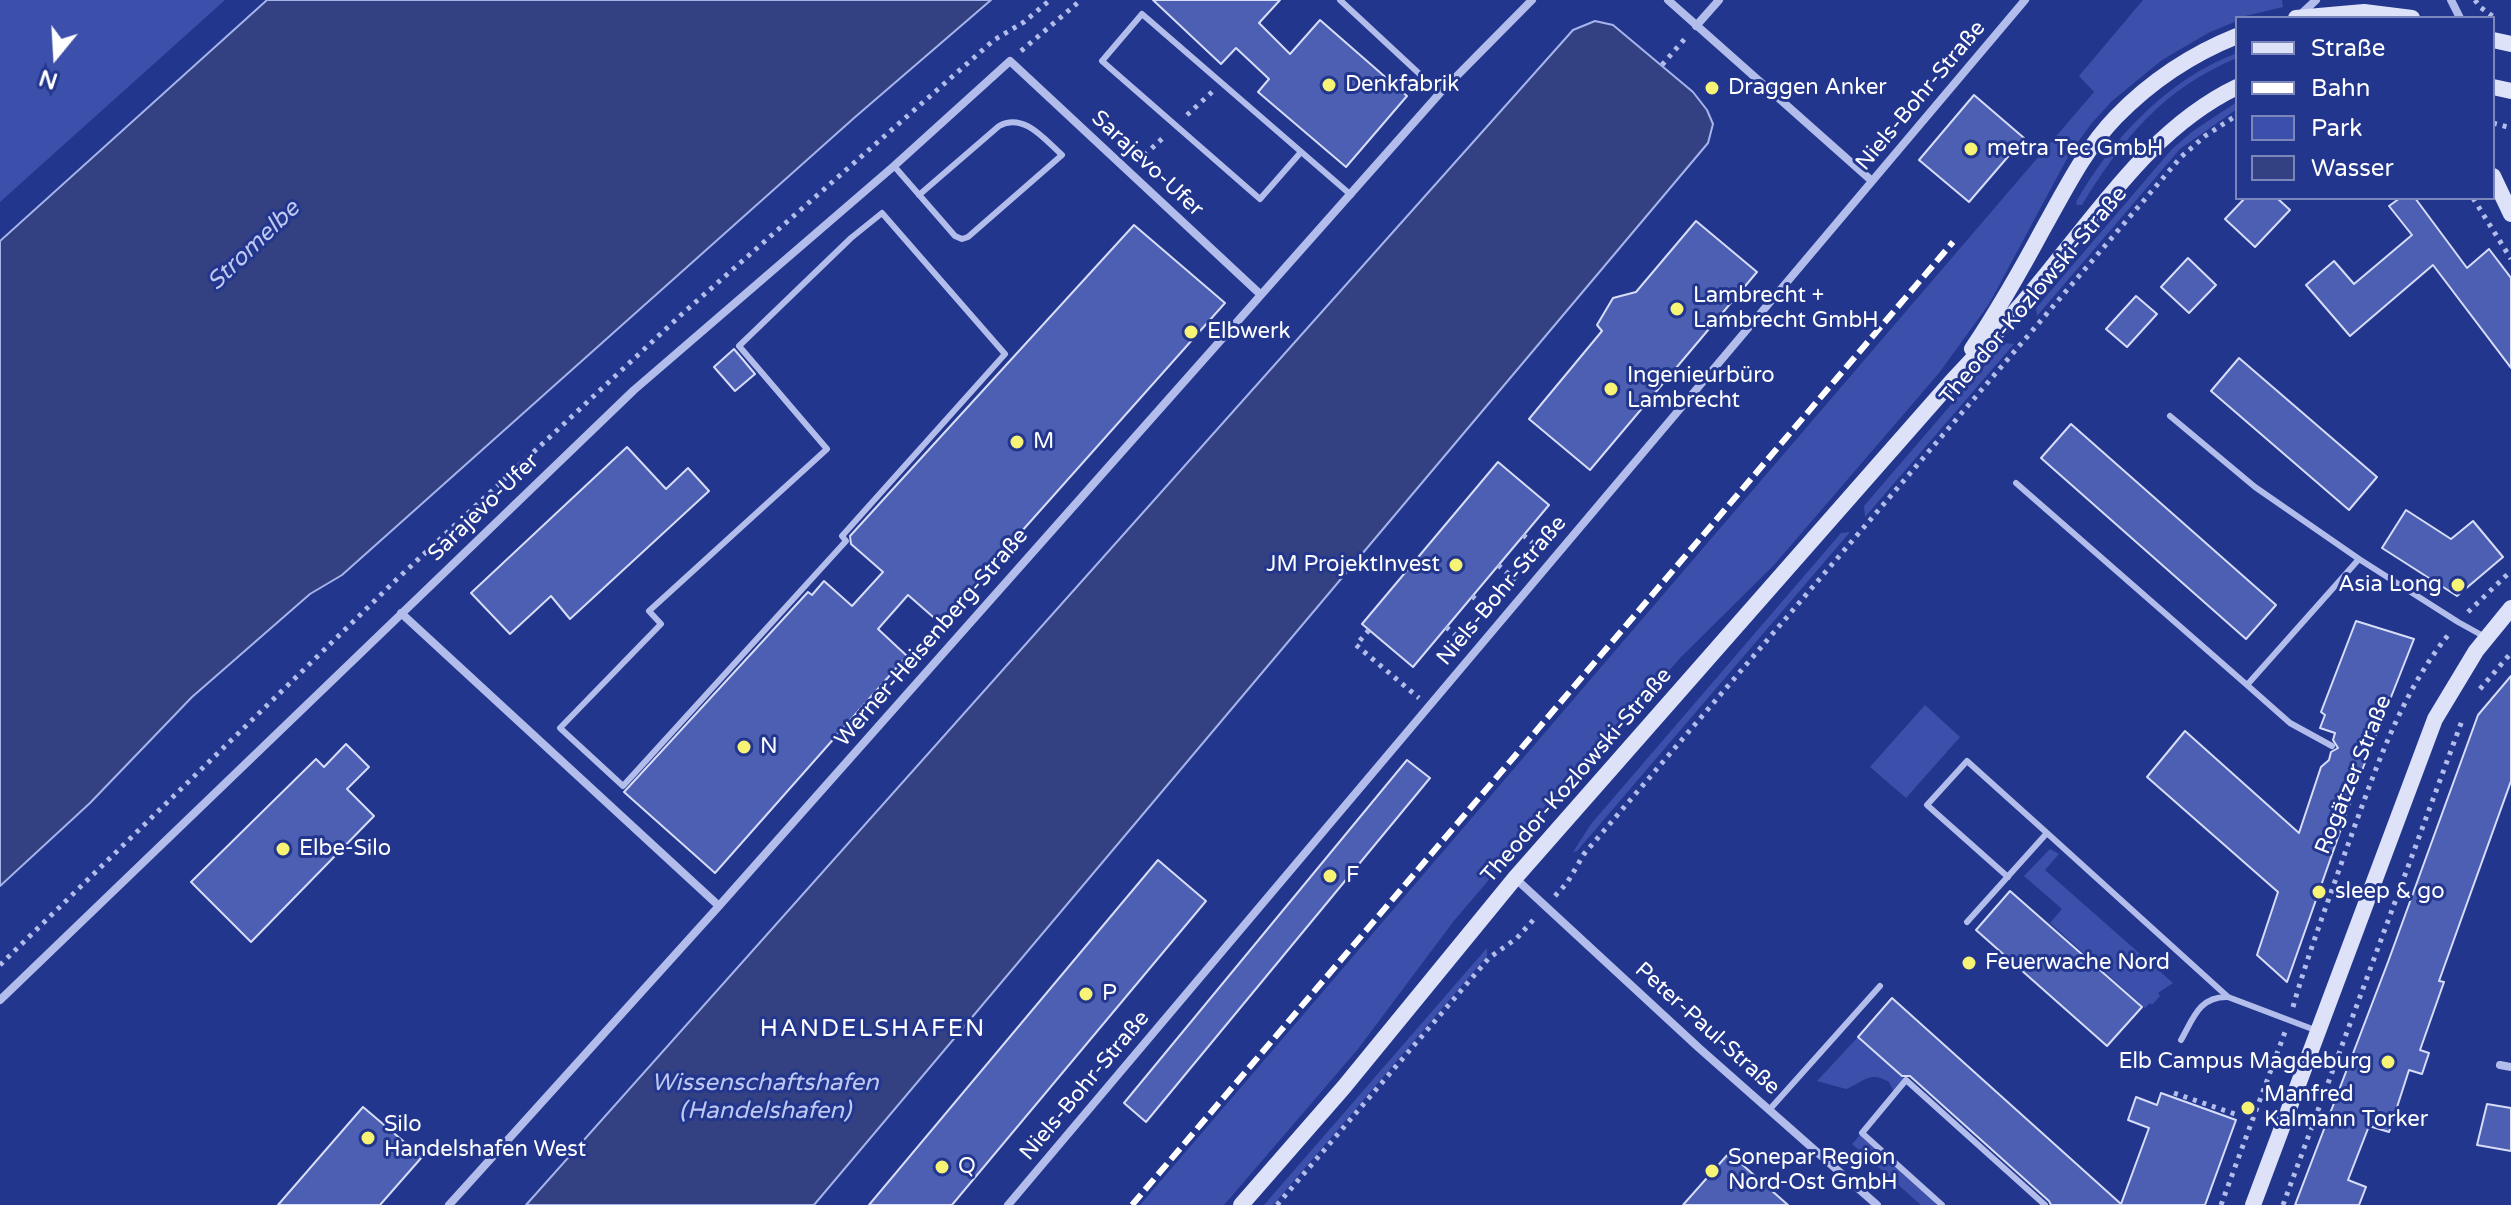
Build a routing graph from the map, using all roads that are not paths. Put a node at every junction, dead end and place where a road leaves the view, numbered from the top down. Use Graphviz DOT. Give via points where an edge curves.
graph roads {
  1 [pos="1340,0"];
  2 [pos="1532,0"];
  3 [pos="1668,0"];
  4 [pos="1719,0"];
  5 [pos="2025,0"];
  6 [pos="2316,0"];
  7 [pos="2298,16"];
  8 [pos="2319,16"];
  9 [pos="2396,16"];
  10 [pos="1694,28"];
  11 [pos="2235,37"];
  12 [pos="2235,88"];
  13 [pos="1440,93"];
  14 [pos="1301,152"];
  15 [pos="894,166"];
  16 [pos="2495,180"];
  17 [pos="1872,181"];
  18 [pos="919,195"];
  19 [pos="1351,195"];
  20 [pos="882,213"];
  21 [pos="2511,214"];
  22 [pos="1260,294"];
  23 [pos="1952,381"];
  24 [pos="2170,416"];
  25 [pos="2016,483"];
  26 [pos="2359,559"];
  27 [pos="2511,608"];
  28 [pos="401,613"];
  29 [pos="2485,637"];
  30 [pos="2247,685"];
  31 [pos="2332,746"];
  32 [pos="2047,833"];
  33 [pos="2008,877"];
  34 [pos="1515,878"];
  35 [pos="719,906"];
  36 [pos="1967,922"];
  37 [pos="1880,986"];
  38 [pos="2228,997"];
  39 [pos="0,1000"];
  40 [pos="2319,1031"];
  41 [pos="2181,1040"];
  42 [pos="2500,1065"];
  43 [pos="2511,1067"];
  44 [pos="1770,1109"];
  45 [pos="449,1205"];
  46 [pos="1008,1205"];
  47 [pos="1241,1205"];
  48 [pos="1877,1205"];
  49 [pos="1942,1205"];
  50 [pos="2045,1205"];
  51 [pos="2253,1205"];
  1 -- 13 [label="lane"];
  2 -- 13 [label="street, Werner-Heisenberg-Straße"];
  3 -- 10 [label="street"];
  4 -- 10 [label="street"];
  5 -- 17 [label="street, Niels-Bohr-Straße"];
  6 -- 7 [label="street"];
  8 -- 9 [label="main road"];
  10 -- 17 [label="street"];
  11 -- 23 [label="main road, Theodor-Kozlowski-Straße" via="2157,81 2103,132"];
  12 -- 23 [label="main road, Theodor-Kozlowski-Straße" via="2199,110 2145,156 2000,332"];
  13 -- 19 [label="street, Werner-Heisenberg-Straße"];
  14 -- 14 [label="lane" via="1142,14 1102,61 1260,199"];
  14 -- 19 [label="lane"];
  15 -- 18 [label="lane"];
  15 -- 22 [label="street, Sarajevo-Ufer" via="1010,61"];
  15 -- 28 [label="street, Sarajevo-Ufer" via="634,390"];
  16 -- 21 [label="main road"];
  17 -- 46 [label="street, Niels-Bohr-Straße"];
  18 -- 18 [label="lane" via="955,236 964,239 1062,155 1032,128 1008,121"];
  19 -- 22 [label="street, Werner-Heisenberg-Straße"];
  20 -- 20 [label="lane" via="1005,354 842,536 846,541 623,786 560,728 661,624 649,611 827,449 739,346"];
  22 -- 35 [label="street, Werner-Heisenberg-Straße"];
  23 -- 34 [label="main road, Theodor-Kozlowski-Straße"];
  24 -- 26 [label="lane" via="2255,487"];
  25 -- 30 [label="lane"];
  26 -- 29 [label="lane"];
  26 -- 30 [label="lane"];
  27 -- 29 [label="main road"];
  28 -- 35 [label="street"];
  28 -- 39 [label="street, Sarajevo-Ufer"];
  29 -- 40 [label="main road" via="2432,727"];
  30 -- 31 [label="lane" via="2290,723"];
  32 -- 33 [label="lane"];
  32 -- 33 [label="lane" via="1967,761 1927,805"];
  32 -- 38 [label="lane"];
  33 -- 36 [label="lane"];
  34 -- 44 [label="street, Peter-Paul-Straße"];
  34 -- 47 [label="main road, Theodor-Kozlowski-Straße"];
  35 -- 45 [label="street, Werner-Heisenberg-Straße"];
  37 -- 44 [label="lane"];
  38 -- 40 [label="lane"];
  38 -- 41 [label="lane" via="2212,998 2200,1007"];
  40 -- 51 [label="main road"];
  42 -- 43 [label="street"];
  44 -- 48 [label="street, Peter-Paul-Straße"];
  49 -- 50 [label="lane" via="1862,1133 1906,1080"];
}
